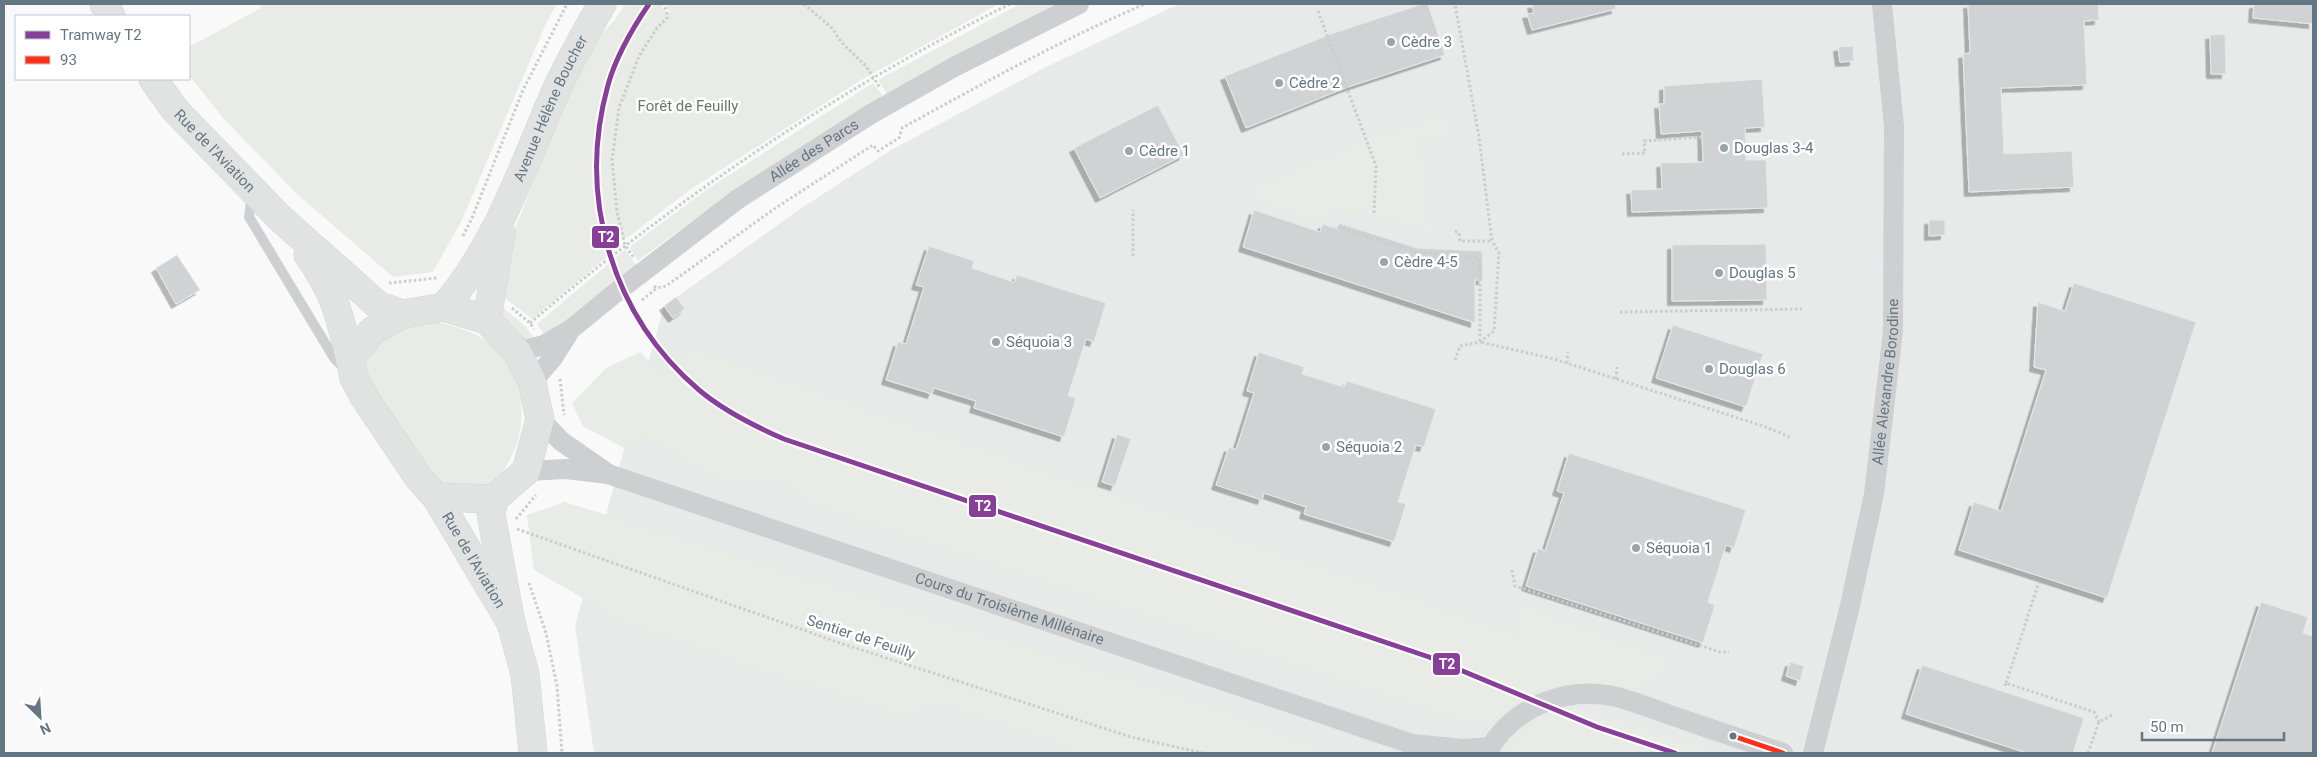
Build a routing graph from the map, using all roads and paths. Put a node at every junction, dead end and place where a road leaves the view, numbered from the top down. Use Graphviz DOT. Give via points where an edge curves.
graph roads {
  1 [pos="104,4"];
  2 [pos="567,4"];
  3 [pos="602,4"];
  4 [pos="663,4"];
  5 [pos="804,4"];
  6 [pos="1010,4"];
  7 [pos="1079,4"];
  8 [pos="1145,4"];
  9 [pos="1455,4"];
  10 [pos="1882,4"];
  11 [pos="1318,11"];
  12 [pos="110,15"];
  13 [pos="875,79"];
  14 [pos="154,80"];
  15 [pos="1702,137"];
  16 [pos="1622,154"];
  17 [pos="253,190"];
  18 [pos="1133,210"];
  19 [pos="1374,214"];
  20 [pos="504,216"];
  21 [pos="280,218"];
  22 [pos="1338,226"];
  23 [pos="1455,231"];
  24 [pos="1492,241"];
  25 [pos="459,244"];
  26 [pos="625,245"];
  27 [pos="1133,256"];
  28 [pos="643,271"];
  29 [pos="658,288"];
  30 [pos="638,302"];
  31 [pos="444,307"];
  32 [pos="1802,309"];
  33 [pos="1620,312"];
  34 [pos="403,314"];
  35 [pos="487,320"];
  36 [pos="1480,342"];
  37 [pos="517,352"];
  38 [pos="548,352"];
  39 [pos="1568,352"];
  40 [pos="1455,360"];
  41 [pos="1567,363"];
  42 [pos="1617,367"];
  43 [pos="352,369"];
  44 [pos="1616,379"];
  45 [pos="532,382"];
  46 [pos="540,419"];
  47 [pos="1792,438"];
  48 [pos="561,441"];
  49 [pos="539,470"];
  50 [pos="608,474"];
  51 [pos="436,497"];
  52 [pos="494,499"];
  53 [pos="516,528"];
  54 [pos="517,538"];
  55 [pos="1512,570"];
  56 [pos="526,576"];
  57 [pos="2038,582"];
  58 [pos="511,623"];
  59 [pos="1729,652"];
  60 [pos="2112,715"];
  61 [pos="2098,722"];
  62 [pos="1420,749"];
  63 [pos="1489,750"];
  64 [pos="533,753"];
  65 [pos="562,753"];
  66 [pos="1203,753"];
  67 [pos="1784,753"];
  68 [pos="1813,753"];
  69 [pos="2088,753"];
  1 -- 12 [label="street"];
  2 -- 25 [label="path" via="523,90"];
  3 -- 20 [label="street, Avenue Hélène Boucher" via="565,70"];
  4 -- 26 [label="path" via="666,18 639,56 619,108 612,160 617,212"];
  5 -- 13 [label="path" via="833,29"];
  6 -- 13 [label="path" via="972,22"];
  7 -- 28 [label="street, Allée des Parcs" via="883,107 738,200"];
  8 -- 29 [label="path" via="1010,68 902,128 898,138 878,151 873,145 777,207 666,286"];
  9 -- 24 [label="path" via="1479,137"];
  10 -- 68 [label="street, Allée Alexandre Borodine" via="1894,126 1893,331 1874,494"];
  11 -- 19 [label="path" via="1376,166"];
  13 -- 26 [label="path" via="825,107"];
  14 -- 17 [label="street, Rue de l'Aviation" via="176,110"];
  15 -- 16 [label="path" via="1644,140 1645,153"];
  17 -- 21 [label="street, Rue de l'Aviation"];
  17 -- 43 [label="lane" via="249,217 334,358"];
  18 -- 27 [label="path"];
  20 -- 31 [label="street, Avenue Hélène Boucher" via="464,284"];
  20 -- 35 [label="street, Avenue Hélène Boucher"];
  21 -- 34 [label="street, Rue de l'Aviation" via="380,306"];
  21 -- 43 [label="street, Rue de l'Aviation" via="324,277 335,301"];
  22 -- 36 [label="path" via="1417,252 1477,258 1480,262"];
  23 -- 24 [label="path" via="1460,233 1460,241"];
  24 -- 36 [label="path" via="1499,253 1494,331"];
  26 -- 28 [label="path"];
  26 -- 38 [label="path" via="530,323"];
  28 -- 29 [label="path" via="652,285"];
  28 -- 38 [label="street, Allée des Parcs"];
  29 -- 30 [label="path"];
  31 -- 34 [label="street, Rue de l'Aviation"];
  31 -- 35 [label="street, Rue de l'Aviation"];
  32 -- 33 [label="path"];
  34 -- 43 [label="street, Rue de l'Aviation" via="372,331"];
  35 -- 37 [label="street"];
  36 -- 40 [label="path" via="1460,346"];
  36 -- 41 [label="path"];
  37 -- 38 [label="street, Allée des Parcs"];
  37 -- 45 [label="street"];
  38 -- 45 [label="street, Allée des Parcs"];
  38 -- 48 [label="path" via="560,378 565,409"];
  39 -- 41 [label="path"];
  41 -- 44 [label="path"];
  42 -- 44 [label="path"];
  43 -- 51 [label="street, Rue de l'Aviation" via="418,477"];
  44 -- 47 [label="path"];
  45 -- 46 [label="street"];
  46 -- 48 [label="street, Cours du Troisième Millénaire"];
  46 -- 49 [label="street"];
  48 -- 50 [label="street, Cours du Troisième Millénaire"];
  49 -- 50 [label="street, Cours du Troisième Millénaire"];
  49 -- 52 [label="street"];
  49 -- 53 [label="path" via="543,486 516,517"];
  50 -- 62 [label="street, Cours du Troisième Millénaire"];
  51 -- 52 [label="street, Rue de l'Aviation"];
  51 -- 58 [label="street, Rue de l'Aviation"];
  52 -- 58 [label="street, Rue de l'Aviation" via="491,514"];
  53 -- 54 [label="path"];
  53 -- 66 [label="path, Sentier de Feuilly" via="840,643 1131,737"];
  55 -- 59 [label="path" via="1515,586 1720,652"];
  56 -- 65 [label="path" via="546,633 557,686"];
  57 -- 61 [label="path" via="2005,685 2094,712"];
  58 -- 64 [label="street, Rue de l'Aviation" via="525,674"];
  60 -- 61 [label="path"];
  61 -- 69 [label="path"];
  62 -- 63 [label="street, Cours du Troisième Millénaire"];
  63 -- 67 [label="street, Cours du Troisième Millénaire" via="1506,728 1531,708 1557,697 1586,694 1617,698"];
}
